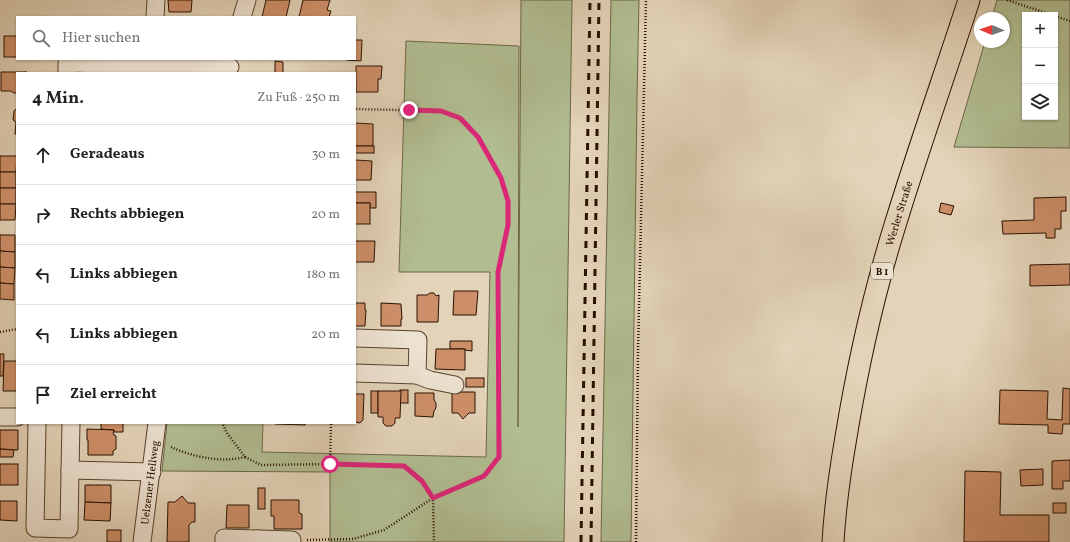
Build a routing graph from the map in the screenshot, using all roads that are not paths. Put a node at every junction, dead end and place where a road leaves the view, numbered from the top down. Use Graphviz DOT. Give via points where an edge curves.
graph roads {
  1 [pos="156,0"];
  2 [pos="247,0"];
  3 [pos="967,4"];
  4 [pos="155,16"];
  5 [pos="242,16"];
  6 [pos="154,62"];
  7 [pos="67,65"];
  8 [pos="230,66"];
  9 [pos="356,338"];
  10 [pos="356,373"];
  11 [pos="417,375"];
  12 [pos="455,385"];
  13 [pos="0,416"];
  14 [pos="16,417"];
  15 [pos="37,424"];
  16 [pos="71,424"];
  17 [pos="158,424"];
  18 [pos="70,470"];
  19 [pos="152,472"];
  20 [pos="292,540"];
  21 [pos="259,541"];
  22 [pos="142,542"];
  23 [pos="224,542"];
  24 [pos="833,542"];
  1 -- 4 [label="street"];
  2 -- 5 [label="street"];
  3 -- 24 [label="main road, Werler Straße / B 1" via="896,222 872,306 853,391"];
  6 -- 7 [label="street"];
  6 -- 8 [label="street"];
  9 -- 11 [label="street" via="418,340"];
  10 -- 11 [label="street"];
  11 -- 12 [label="street"];
  13 -- 14 [label="street"];
  15 -- 18 [label="street" via="35,528 69,529"];
  16 -- 18 [label="street"];
  17 -- 19 [label="street, Uelzener Hellweg"];
  18 -- 19 [label="street"];
  19 -- 22 [label="street, Uelzener Hellweg"];
  20 -- 21 [label="street"];
  21 -- 23 [label="street" via="224,538"];
}
